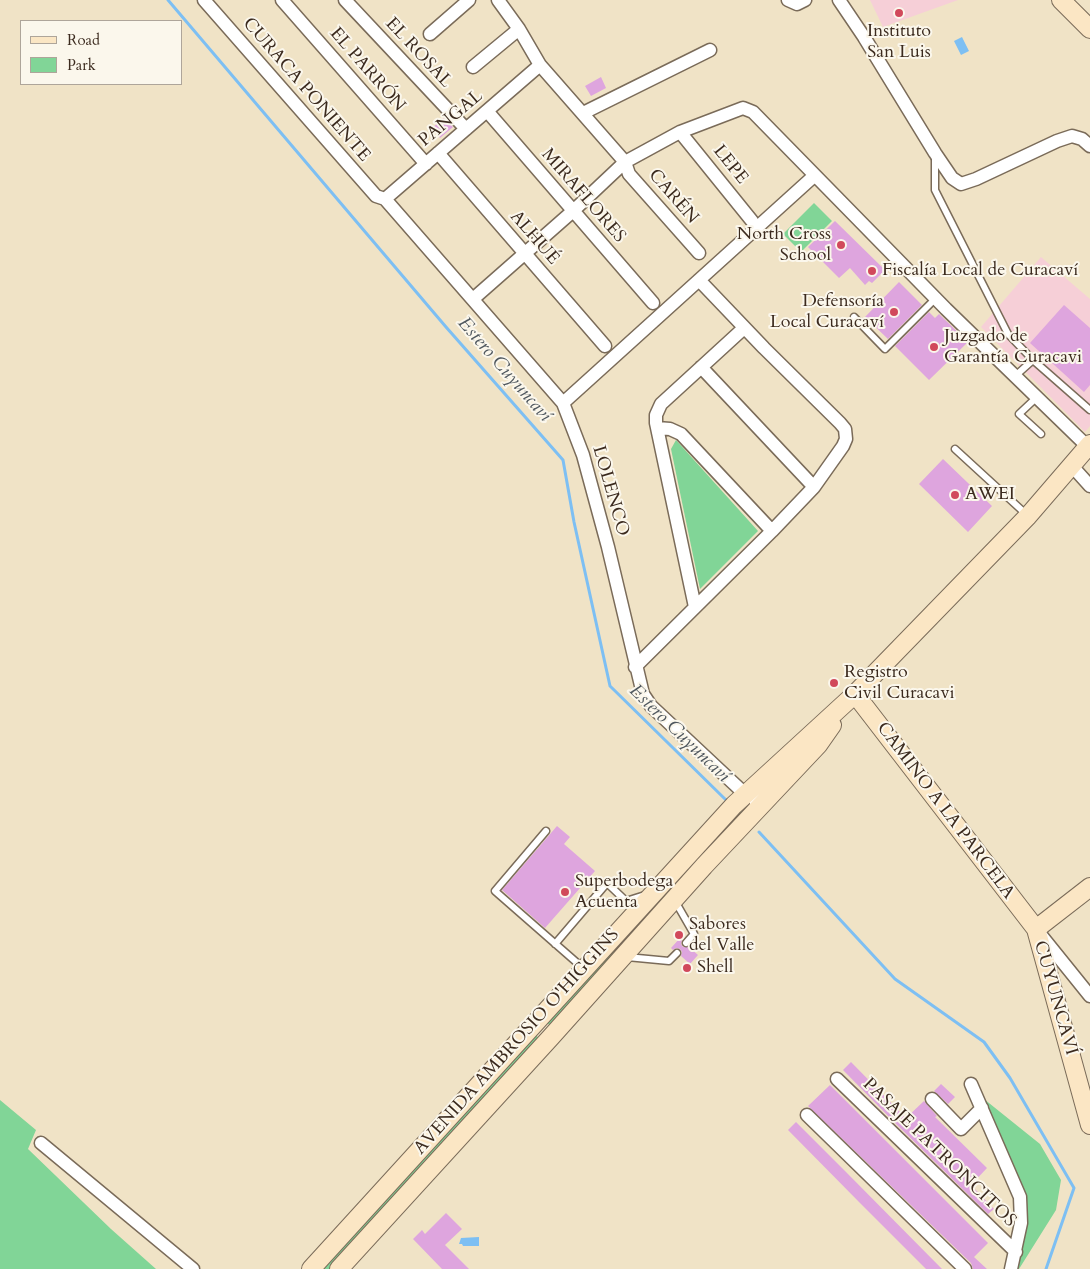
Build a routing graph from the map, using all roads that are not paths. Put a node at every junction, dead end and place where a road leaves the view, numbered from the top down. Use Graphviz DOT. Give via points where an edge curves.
graph roads {
  1 [pos="204,0"];
  2 [pos="282,0"];
  3 [pos="345,0"];
  4 [pos="470,0"];
  5 [pos="498,0"];
  6 [pos="788,0"];
  7 [pos="805,0"];
  8 [pos="839,0"];
  9 [pos="1061,0"];
  10 [pos="519,29"];
  11 [pos="1090,29"];
  12 [pos="430,34"];
  13 [pos="710,50"];
  14 [pos="540,65"];
  15 [pos="473,67"];
  16 [pos="487,111"];
  17 [pos="583,113"];
  18 [pos="466,129"];
  19 [pos="680,132"];
  20 [pos="1090,146"];
  21 [pos="438,153"];
  22 [pos="935,153"];
  23 [pos="625,162"];
  24 [pos="426,164"];
  25 [pos="814,176"];
  26 [pos="385,199"];
  27 [pos="573,211"];
  28 [pos="752,221"];
  29 [pos="698,253"];
  30 [pos="524,254"];
  31 [pos="699,280"];
  32 [pos="936,298"];
  33 [pos="473,299"];
  34 [pos="653,303"];
  35 [pos="854,318"];
  36 [pos="744,328"];
  37 [pos="605,346"];
  38 [pos="1033,360"];
  39 [pos="701,367"];
  40 [pos="1014,377"];
  41 [pos="1036,398"];
  42 [pos="562,403"];
  43 [pos="1090,410"];
  44 [pos="657,428"];
  45 [pos="1041,434"];
  46 [pos="1089,446"];
  47 [pos="955,449"];
  48 [pos="1072,466"];
  49 [pos="1090,486"];
  50 [pos="814,487"];
  51 [pos="1028,516"];
  52 [pos="772,531"];
  53 [pos="695,607"];
  54 [pos="636,667"];
  55 [pos="855,694"];
  56 [pos="745,794"];
  57 [pos="757,808"];
  58 [pos="546,831"];
  59 [pos="1090,886"];
  60 [pos="653,892"];
  61 [pos="674,900"];
  62 [pos="1036,929"];
  63 [pos="686,943"];
  64 [pos="555,944"];
  65 [pos="677,953"];
  66 [pos="624,956"];
  67 [pos="584,969"];
  68 [pos="1090,996"];
  69 [pos="536,1021"];
  70 [pos="552,1037"];
  71 [pos="837,1079"];
  72 [pos="971,1084"];
  73 [pos="932,1099"];
  74 [pos="982,1108"];
  75 [pos="807,1115"];
  76 [pos="1090,1125"];
  77 [pos="41,1143"];
  78 [pos="400,1171"];
  79 [pos="416,1185"];
  80 [pos="1016,1252"];
  81 [pos="345,1266"];
  82 [pos="193,1269"];
  83 [pos="311,1269"];
  84 [pos="965,1269"];
  85 [pos="1011,1269"];
  1 -- 26 [label="street, CURACA PONIENTE" via="376,196"];
  2 -- 24 [label="street, EL PARRÓN"];
  3 -- 18 [label="street, EL ROSAL"];
  4 -- 12 [label="street"];
  5 -- 10 [label="street, CARÉN"];
  6 -- 7 [label="street" via="797,4"];
  8 -- 22 [label="street"];
  9 -- 11 [label="main road"];
  10 -- 14 [label="street, CARÉN"];
  10 -- 15 [label="street"];
  13 -- 17 [label="street"];
  14 -- 16 [label="street, PANGAL"];
  14 -- 17 [label="street, CARÉN"];
  16 -- 18 [label="street, PANGAL"];
  16 -- 27 [label="street, MIRAFLORES"];
  17 -- 23 [label="street, CARÉN"];
  18 -- 21 [label="street, PANGAL"];
  19 -- 23 [label="street"];
  19 -- 25 [label="street" via="743,108 753,112"];
  19 -- 28 [label="street, LEPE"];
  20 -- 22 [label="street" via="1072,136 961,184 952,178"];
  21 -- 24 [label="street, PANGAL"];
  21 -- 30 [label="street, ALHUÉ"];
  22 -- 38 [label="lane" via="935,190 1008,334"];
  23 -- 27 [label="street"];
  23 -- 29 [label="street, CARÉN" via="629,174"];
  24 -- 26 [label="street, PANGAL"];
  25 -- 31 [label="street"];
  25 -- 32 [label="street"];
  26 -- 33 [label="street, LOLENCO"];
  27 -- 30 [label="street"];
  27 -- 34 [label="street, MIRAFLORES"];
  30 -- 33 [label="street"];
  30 -- 37 [label="street, ALHUÉ"];
  31 -- 36 [label="street"];
  31 -- 42 [label="street"];
  32 -- 35 [label="lane" via="885,349"];
  32 -- 40 [label="street"];
  33 -- 42 [label="street, LOLENCO"];
  36 -- 39 [label="street"];
  36 -- 50 [label="street" via="845,429 843,446"];
  38 -- 40 [label="lane"];
  38 -- 43 [label="lane"];
  39 -- 44 [label="street" via="659,407"];
  39 -- 50 [label="street"];
  40 -- 41 [label="street"];
  41 -- 45 [label="lane" via="1019,414"];
  41 -- 46 [label="street"];
  42 -- 54 [label="street, LOLENCO" via="583,455"];
  44 -- 52 [label="street" via="680,434"];
  44 -- 53 [label="street"];
  46 -- 48 [label="main road, AVENIDA AMBROSIO O'HIGGINS"];
  47 -- 51 [label="lane"];
  48 -- 49 [label="street"];
  48 -- 51 [label="main road, AVENIDA AMBROSIO O'HIGGINS"];
  50 -- 52 [label="street"];
  51 -- 55 [label="main road, AVENIDA AMBROSIO O'HIGGINS"];
  52 -- 53 [label="street"];
  53 -- 54 [label="street"];
  54 -- 56 [label="street, LOLENCO" via="646,701"];
  55 -- 56 [label="main road, AVENIDA AMBROSIO O'HIGGINS"];
  55 -- 57 [label="main road, AVENIDA AMBROSIO O'HIGGINS" via="818,745"];
  55 -- 62 [label="main road, CAMINO A LA PARCELA"];
  56 -- 57 [label="street, LOLENCO" via="755,798"];
  56 -- 60 [label="main road, AVENIDA AMBROSIO O'HIGGINS"];
  57 -- 61 [label="main road, AVENIDA AMBROSIO O'HIGGINS"];
  58 -- 64 [label="lane" via="495,891"];
  59 -- 62 [label="main road"];
  60 -- 64 [label="lane" via="626,901 606,883"];
  60 -- 67 [label="main road, AVENIDA AMBROSIO O'HIGGINS"];
  61 -- 63 [label="lane" via="694,934"];
  61 -- 66 [label="main road, AVENIDA AMBROSIO O'HIGGINS"];
  62 -- 68 [label="street"];
  62 -- 76 [label="main road, CUYUNCAVÍ"];
  64 -- 67 [label="lane"];
  65 -- 66 [label="lane" via="669,961"];
  66 -- 70 [label="main road, AVENIDA AMBROSIO O'HIGGINS"];
  67 -- 69 [label="main road, AVENIDA AMBROSIO O'HIGGINS"];
  69 -- 70 [label="main road" via="540,1034"];
  69 -- 78 [label="main road, AVENIDA AMBROSIO O'HIGGINS"];
  70 -- 79 [label="main road, AVENIDA AMBROSIO O'HIGGINS"];
  71 -- 80 [label="street, PASAJE PATRONCITOS"];
  72 -- 74 [label="street"];
  73 -- 74 [label="street" via="960,1129"];
  74 -- 80 [label="street" via="1020,1197 1021,1223"];
  75 -- 84 [label="street"];
  77 -- 82 [label="street"];
  78 -- 79 [label="main road" via="410,1172"];
  78 -- 83 [label="main road, AVENIDA AMBROSIO O'HIGGINS"];
  79 -- 81 [label="main road, AVENIDA AMBROSIO O'HIGGINS"];
  80 -- 85 [label="street"];
}
